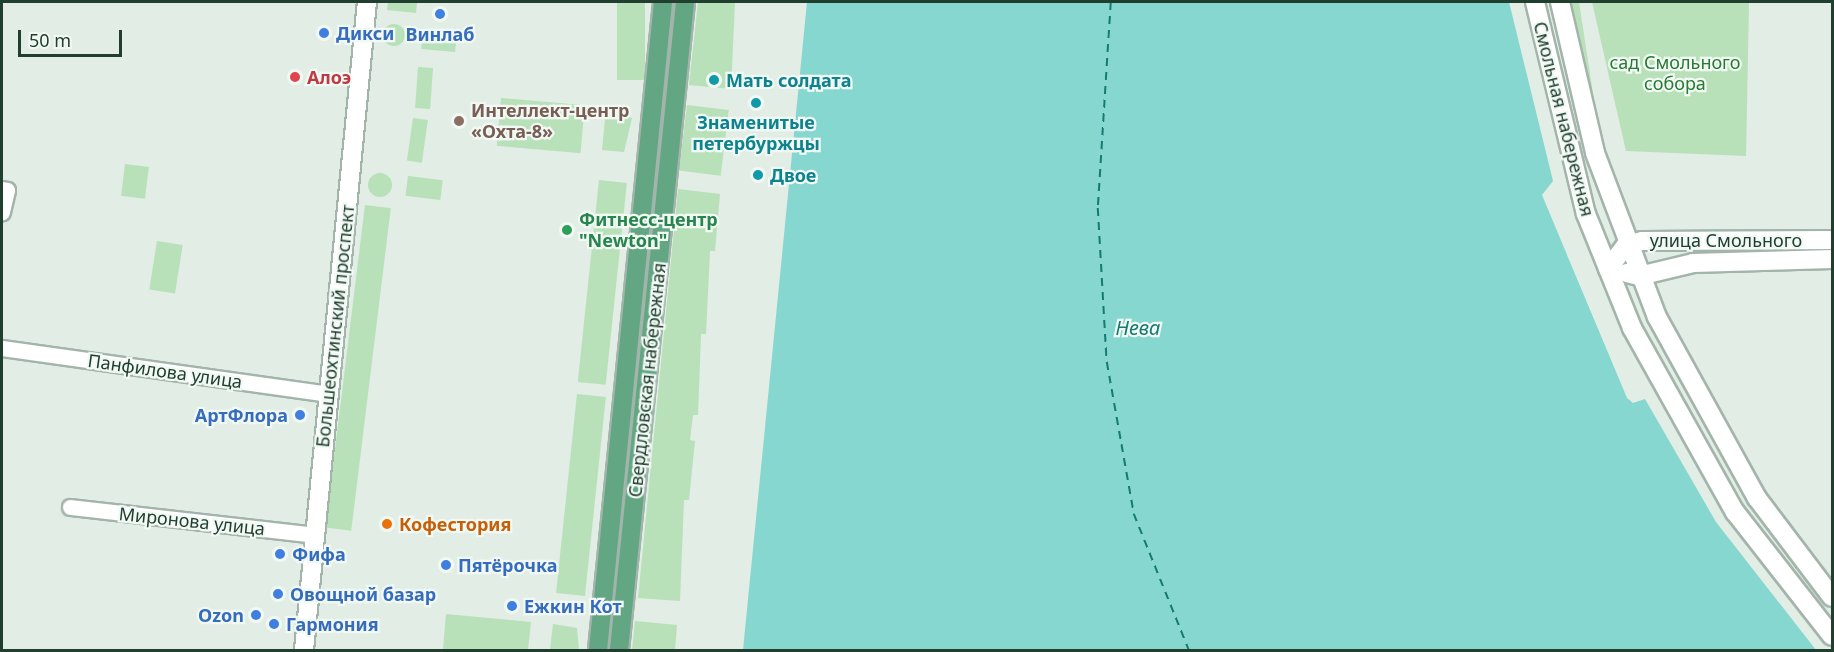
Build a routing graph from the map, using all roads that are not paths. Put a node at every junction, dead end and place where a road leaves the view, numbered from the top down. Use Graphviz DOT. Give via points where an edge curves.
graph roads {
  1 [pos="367,2"];
  2 [pos="663,2"];
  3 [pos="686,2"];
  4 [pos="1535,2"];
  5 [pos="1560,2"];
  6 [pos="2,189"];
  7 [pos="2,212"];
  8 [pos="1833,240"];
  9 [pos="1626,245"];
  10 [pos="1833,259"];
  11 [pos="1608,268"];
  12 [pos="1639,276"];
  13 [pos="2,348"];
  14 [pos="329,394"];
  15 [pos="70,507"];
  16 [pos="315,535"];
  17 [pos="1833,597"];
  18 [pos="1833,636"];
  19 [pos="304,651"];
  20 [pos="598,651"];
  21 [pos="619,651"];
  1 -- 14 [label="main road, Большеохтинский проспект"];
  2 -- 20 [label="main road, Свердловская набережная"];
  3 -- 21 [label="main road, Свердловская набережная"];
  4 -- 11 [label="main road, Смольная набережная" via="1569,155"];
  5 -- 9 [label="main road, Смольная набережная" via="1595,153"];
  6 -- 7 [label="street" via="7,190"];
  8 -- 9 [label="main road, улица Смольного" via="1662,239"];
  9 -- 11 [label="main road, улица Смольного"];
  9 -- 12 [label="main road, Смольная набережная"];
  10 -- 12 [label="main road, улица Смольного" via="1693,263"];
  11 -- 12 [label="main road, улица Смольного"];
  11 -- 18 [label="main road, Смольная набережная" via="1698,454 1774,566"];
  12 -- 17 [label="main road, Смольная набережная" via="1727,449"];
  13 -- 14 [label="street, Панфилова улица"];
  14 -- 16 [label="main road, Большеохтинский проспект"];
  15 -- 16 [label="street, Миронова улица"];
  16 -- 19 [label="main road, Большеохтинский проспект"];
}
